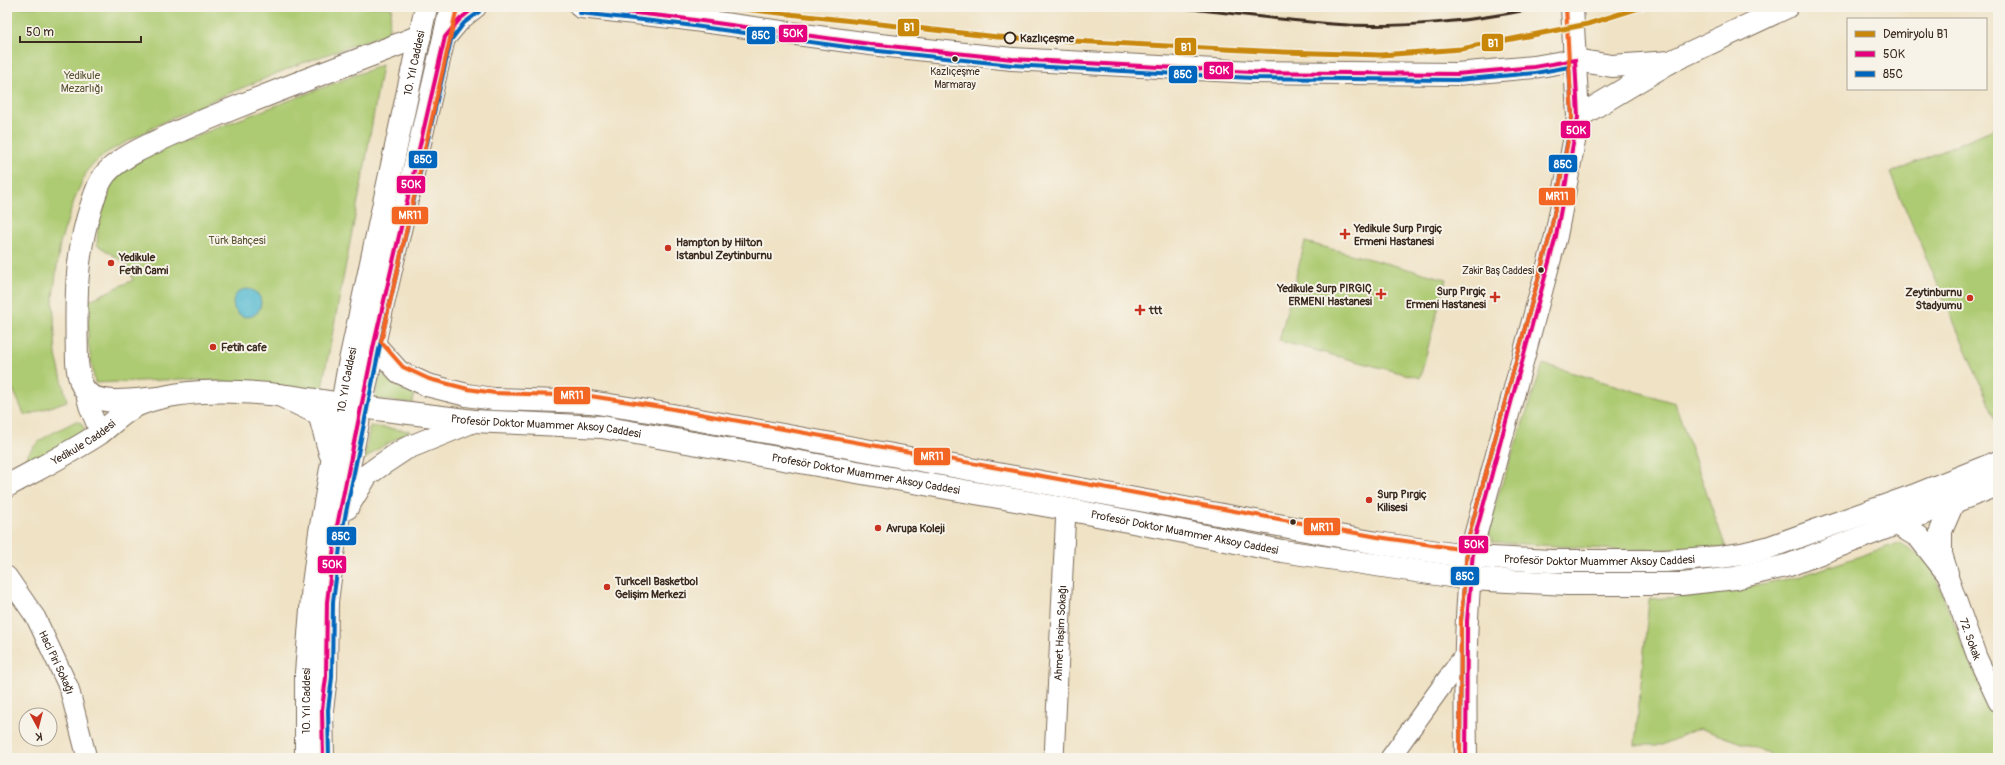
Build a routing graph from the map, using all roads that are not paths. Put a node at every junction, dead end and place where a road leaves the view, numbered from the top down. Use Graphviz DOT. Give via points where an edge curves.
graph roads {
  1 [pos="426,7"];
  2 [pos="451,7"];
  3 [pos="475,7"];
  4 [pos="581,7"];
  5 [pos="1572,7"];
  6 [pos="1787,7"];
  7 [pos="420,36"];
  8 [pos="445,37"];
  9 [pos="1575,60"];
  10 [pos="1670,62"];
  11 [pos="1578,117"];
  12 [pos="374,344"];
  13 [pos="84,389"];
  14 [pos="279,395"];
  15 [pos="158,398"];
  16 [pos="351,405"];
  17 [pos="474,421"];
  18 [pos="100,433"];
  19 [pos="331,462"];
  20 [pos="1998,462"];
  21 [pos="7,486"];
  22 [pos="1998,486"];
  23 [pos="1954,503"];
  24 [pos="1066,509"];
  25 [pos="1898,524"];
  26 [pos="336,531"];
  27 [pos="1472,557"];
  28 [pos="1947,573"];
  29 [pos="7,576"];
  30 [pos="1470,579"];
  31 [pos="1465,654"];
  32 [pos="1998,702"];
  33 [pos="87,758"];
  34 [pos="306,758"];
  35 [pos="323,758"];
  36 [pos="1054,758"];
  37 [pos="1390,758"];
  38 [pos="1466,758"];
  1 -- 7 [label="main road, 10. Yıl Caddesi"];
  2 -- 8 [label="main road, 10. Yıl Caddesi"];
  3 -- 8 [label="main road" via="460,19"];
  4 -- 9 [label="main road" via="870,44 1012,59 1252,72 1457,74 1534,67"];
  5 -- 9 [label="main road"];
  6 -- 10 [label="main road"];
  7 -- 13 [label="main road" via="264,96 159,140 117,163 104,175 82,237 78,270 77,362"];
  7 -- 16 [label="main road, 10. Yıl Caddesi"];
  8 -- 12 [label="main road, 10. Yıl Caddesi"];
  9 -- 10 [label="main road" via="1612,66"];
  9 -- 11 [label="main road"];
  10 -- 11 [label="main road"];
  11 -- 27 [label="main road" via="1556,236 1474,540"];
  12 -- 16 [label="main road, 10. Yıl Caddesi"];
  12 -- 27 [label="main road, Profesör Doktor Muammer Aksoy Caddesi" via="399,372 427,385 467,395 494,399 590,402 661,413 1370,542"];
  13 -- 15 [label="main road" via="100,401"];
  13 -- 18 [label="street"];
  14 -- 15 [label="main road, Profesör Doktor Muammer Aksoy Caddesi" via="219,392"];
  14 -- 16 [label="main road, Profesör Doktor Muammer Aksoy Caddesi"];
  14 -- 19 [label="main road" via="320,417"];
  15 -- 18 [label="main road, Yedikule Caddesi" via="138,404"];
  16 -- 17 [label="main road, Profesör Doktor Muammer Aksoy Caddesi"];
  16 -- 19 [label="main road, 10. Yıl Caddesi"];
  16 -- 26 [label="main road, 10. Yıl Caddesi"];
  17 -- 24 [label="main road, Profesör Doktor Muammer Aksoy Caddesi" via="602,427"];
  17 -- 26 [label="main road" via="405,449 367,476"];
  18 -- 21 [label="main road, Yedikule Caddesi"];
  19 -- 34 [label="main road, 10. Yıl Caddesi" via="310,617 306,673"];
  20 -- 23 [label="main road" via="1965,484"];
  20 -- 27 [label="main road, Profesör Doktor Muammer Aksoy Caddesi" via="1870,512 1767,548 1742,554 1699,560 1657,561 1551,561"];
  22 -- 23 [label="main road, Profesör Doktor Muammer Aksoy Caddesi"];
  23 -- 25 [label="main road, Profesör Doktor Muammer Aksoy Caddesi"];
  23 -- 28 [label="main road" via="1941,531 1942,554"];
  24 -- 30 [label="main road, Profesör Doktor Muammer Aksoy Caddesi" via="1282,551"];
  24 -- 36 [label="street, Ahmet Haşim Sokağı"];
  25 -- 28 [label="main road" via="1920,537"];
  25 -- 30 [label="main road, Profesör Doktor Muammer Aksoy Caddesi" via="1789,565 1763,573 1710,582 1646,585 1566,584"];
  26 -- 35 [label="main road, 10. Yıl Caddesi" via="327,602 326,677 322,710"];
  27 -- 30 [label="main road"];
  28 -- 32 [label="street, 72. Sokak" via="1977,658"];
  29 -- 33 [label="street, Haci Piri Sokağı" via="36,618 69,688"];
  30 -- 31 [label="main road"];
  31 -- 37 [label="street"];
  31 -- 38 [label="main road"];
}
